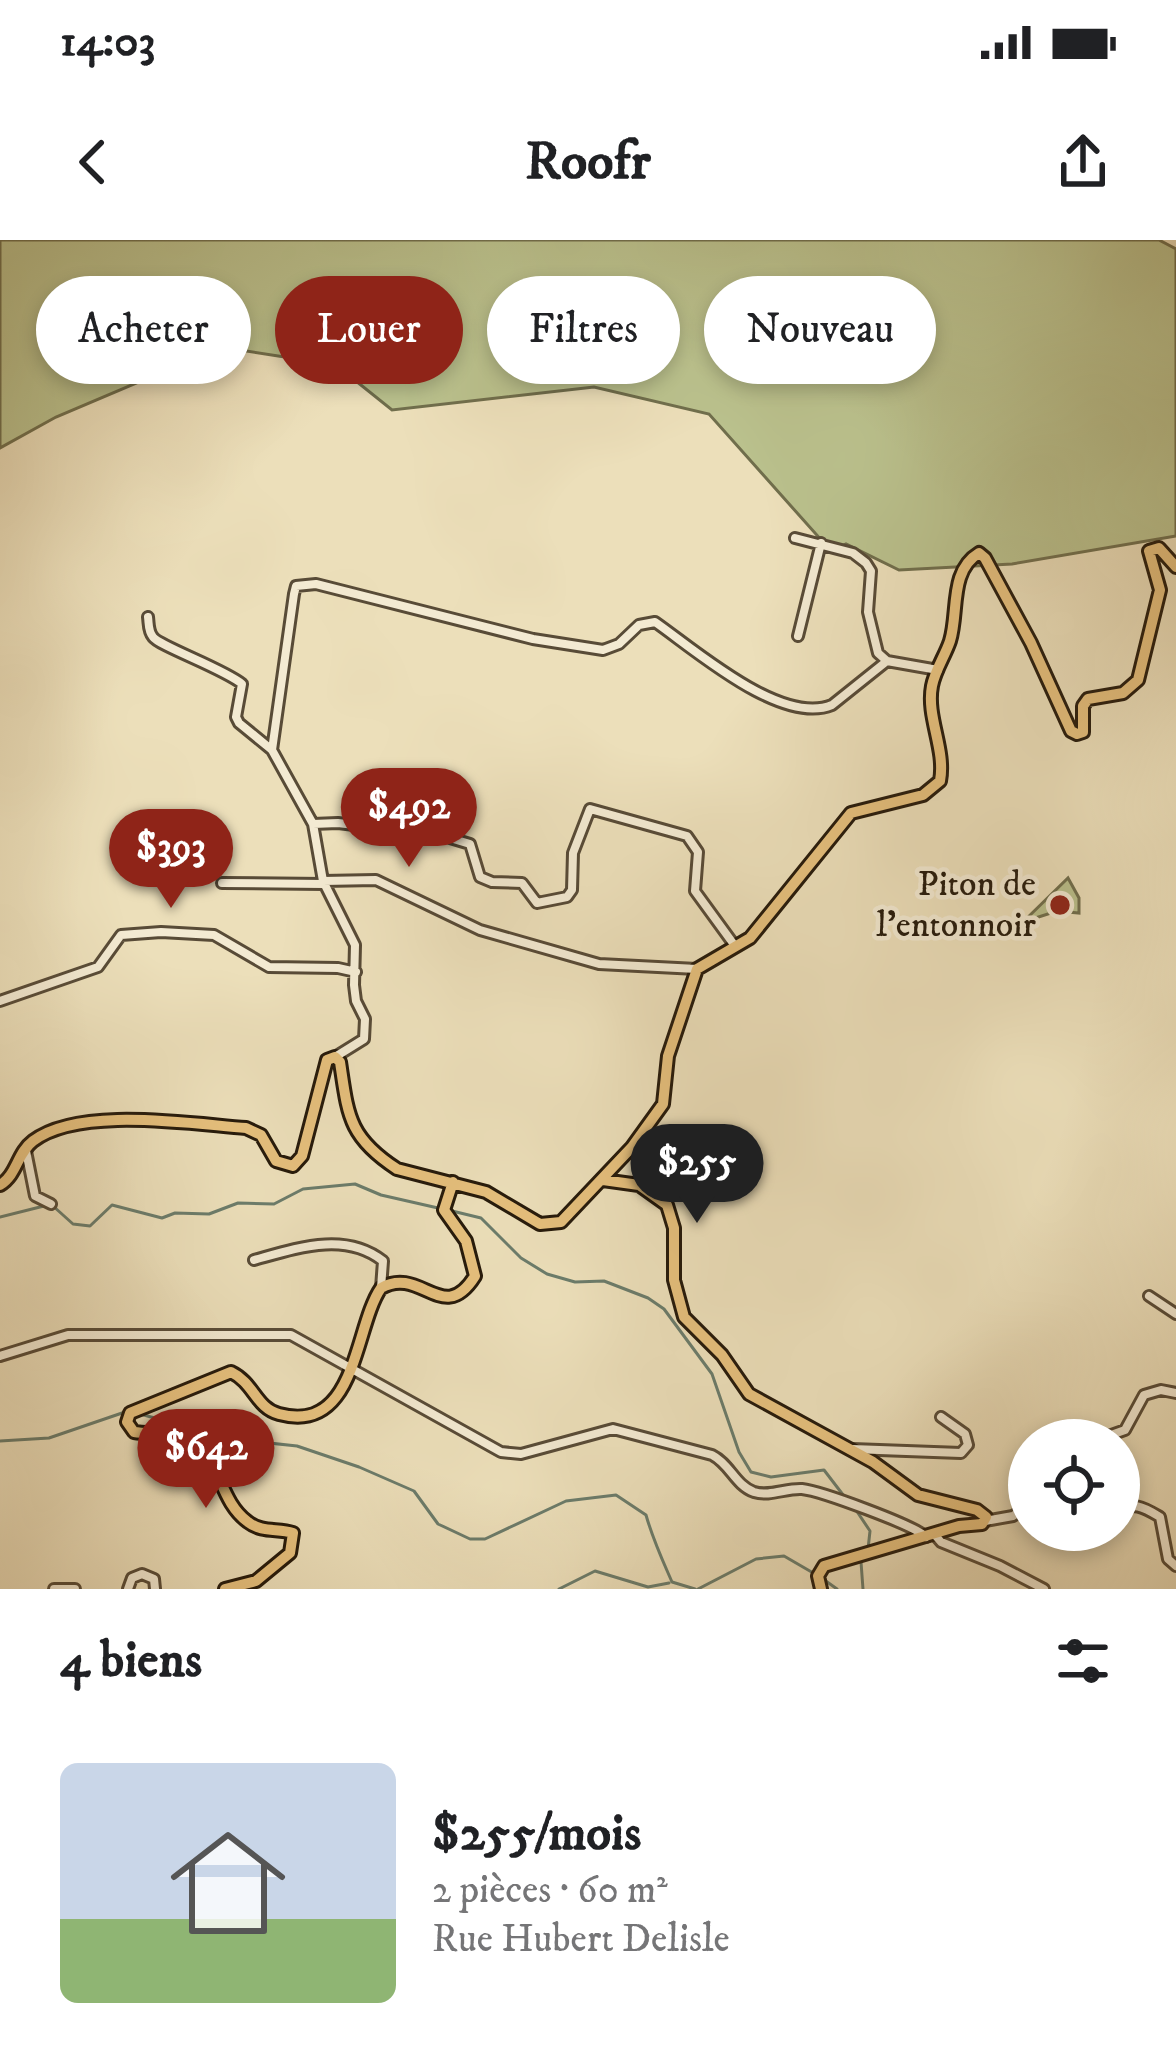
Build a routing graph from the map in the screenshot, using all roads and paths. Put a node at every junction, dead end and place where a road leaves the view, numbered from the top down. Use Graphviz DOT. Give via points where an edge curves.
graph roads {
  1 [pos="795,538"];
  2 [pos="821,543"];
  3 [pos="1176,567"];
  4 [pos="148,617"];
  5 [pos="798,636"];
  6 [pos="887,661"];
  7 [pos="938,670"];
  8 [pos="272,750"];
  9 [pos="313,824"];
  10 [pos="379,828"];
  11 [pos="451,838"];
  12 [pos="222,883"];
  13 [pos="324,883"];
  14 [pos="736,947"];
  15 [pos="698,969"];
  16 [pos="356,972"];
  17 [pos="0,1001"];
  18 [pos="335,1057"];
  19 [pos="26,1149"];
  20 [pos="603,1180"];
  21 [pos="452,1185"];
  22 [pos="0,1186"];
  23 [pos="51,1204"];
  24 [pos="254,1260"];
  25 [pos="381,1288"];
  26 [pos="1149,1296"];
  27 [pos="1176,1314"];
  28 [pos="0,1356"];
  29 [pos="352,1370"];
  30 [pos="1176,1393"];
  31 [pos="940,1417"];
  32 [pos="1131,1419"];
  33 [pos="851,1448"];
  34 [pos="1140,1507"];
  35 [pos="1008,1517"];
  36 [pos="986,1521"];
  37 [pos="931,1537"];
  38 [pos="1176,1566"];
  39 [pos="820,1586"];
  40 [pos="54,1589"];
  41 [pos="75,1589"];
  42 [pos="128,1589"];
  43 [pos="154,1589"];
  44 [pos="226,1589"];
  45 [pos="1044,1589"];
  1 -- 2 [label="street"];
  2 -- 5 [label="street"];
  2 -- 6 [label="street" via="853,553 871,572 868,612"];
  3 -- 7 [label="main road" via="1160,548 1149,551 1160,590 1138,680 1123,693 1088,699 1083,731 1071,731 979,553 964,568"];
  4 -- 8 [label="street" via="163,645 242,684 236,717"];
  6 -- 7 [label="street"];
  6 -- 8 [label="street" via="832,706 803,707 724,674 655,622 603,650 316,584 296,586"];
  7 -- 14 [label="main road" via="932,686 940,781 923,795 851,813"];
  8 -- 9 [label="street"];
  9 -- 10 [label="street"];
  9 -- 13 [label="street"];
  11 -- 14 [label="street" via="470,844 480,877 522,883 537,903 572,890 573,854 590,809 687,836 698,852 695,891"];
  12 -- 13 [label="street"];
  13 -- 15 [label="street" via="376,880 480,930 599,964"];
  13 -- 16 [label="street" via="350,929"];
  14 -- 15 [label="main road"];
  15 -- 20 [label="main road" via="671,1044 663,1104"];
  16 -- 17 [label="street" via="269,968 214,935 121,935 98,968"];
  16 -- 18 [label="street" via="366,1031 359,1045"];
  18 -- 19 [label="main road" via="327,1060 293,1166 276,1161 261,1135 246,1128 130,1119 68,1128"];
  18 -- 21 [label="main road" via="348,1119 360,1136 397,1169"];
  19 -- 22 [label="main road"];
  19 -- 23 [label="street" via="35,1196"];
  20 -- 21 [label="main road" via="561,1222 547,1225 486,1192"];
  20 -- 33 [label="main road" via="639,1185 667,1204 684,1317 740,1386"];
  21 -- 25 [label="main road" via="443,1204 473,1259 466,1292 443,1298 403,1282"];
  24 -- 25 [label="street" via="353,1244 383,1261"];
  25 -- 29 [label="main road"];
  26 -- 27 [label="street"];
  28 -- 29 [label="street" via="68,1335 291,1335"];
  29 -- 37 [label="street" via="501,1452 613,1429 712,1455 758,1493 808,1490"];
  29 -- 44 [label="main road" via="339,1395 299,1416 263,1406 247,1379 231,1372 136,1408 128,1422 134,1432 200,1447 229,1506 253,1526 293,1533 290,1553 256,1581"];
  30 -- 32 [label="street" via="1144,1395"];
  31 -- 33 [label="street" via="965,1434 961,1453"];
  33 -- 36 [label="main road" via="918,1495 977,1510"];
  34 -- 38 [label="street" via="1160,1517"];
  35 -- 36 [label="street"];
  36 -- 37 [label="main road"];
  37 -- 39 [label="main road" via="824,1566"];
  37 -- 45 [label="street"];
  40 -- 41 [label="street"];
  42 -- 43 [label="street" via="142,1574"];
}
